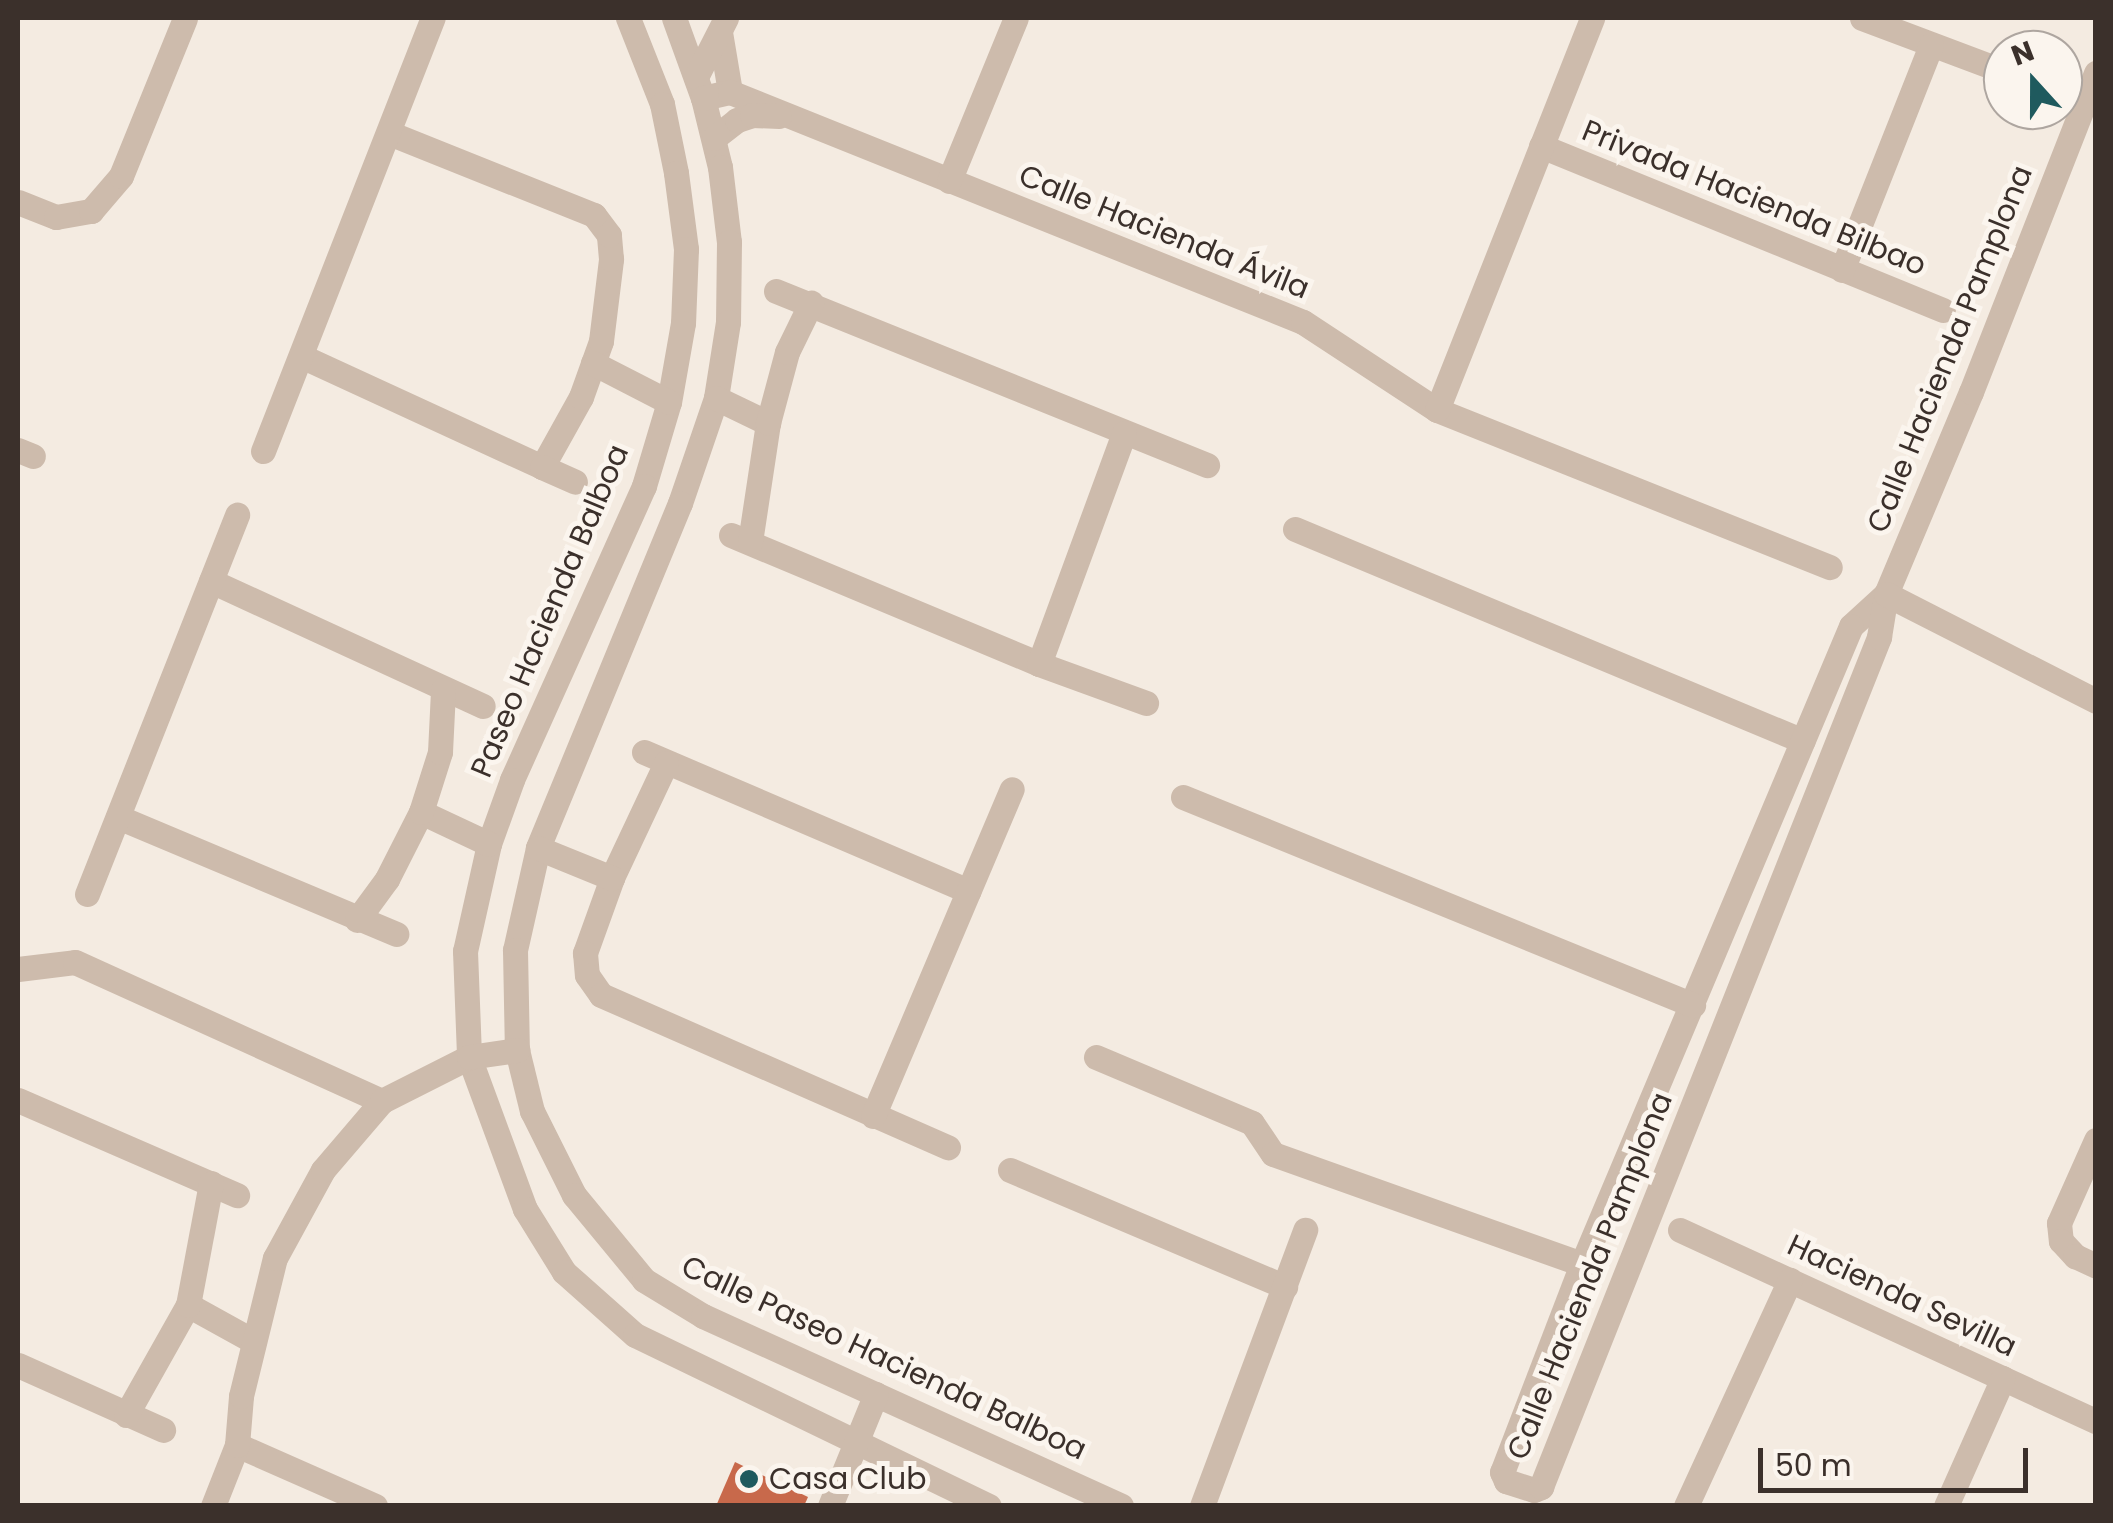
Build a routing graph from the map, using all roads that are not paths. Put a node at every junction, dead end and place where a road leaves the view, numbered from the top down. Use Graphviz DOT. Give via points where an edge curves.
graph roads {
  1 [pos="186,18"];
  2 [pos="433,18"];
  3 [pos="628,18"];
  4 [pos="674,18"];
  5 [pos="1016,18"];
  6 [pos="1592,18"];
  7 [pos="1862,18"];
  8 [pos="723,25"];
  9 [pos="1931,46"];
  10 [pos="1983,64"];
  11 [pos="2096,73"];
  12 [pos="700,87"];
  13 [pos="730,92"];
  14 [pos="793,119"];
  15 [pos="389,133"];
  16 [pos="714,138"];
  17 [pos="1541,146"];
  18 [pos="720,166"];
  19 [pos="676,173"];
  20 [pos="949,181"];
  21 [pos="18,202"];
  22 [pos="1842,270"];
  23 [pos="776,291"];
  24 [pos="810,303"];
  25 [pos="1943,310"];
  26 [pos="301,356"];
  27 [pos="593,364"];
  28 [pos="716,398"];
  29 [pos="669,402"];
  30 [pos="1436,410"];
  31 [pos="768,423"];
  32 [pos="1124,433"];
  33 [pos="262,451"];
  34 [pos="1207,465"];
  35 [pos="542,467"];
  36 [pos="575,482"];
  37 [pos="237,515"];
  38 [pos="1294,529"];
  39 [pos="1830,567"];
  40 [pos="212,582"];
  41 [pos="1886,594"];
  42 [pos="1039,664"];
  43 [pos="443,690"];
  44 [pos="2096,700"];
  45 [pos="1146,703"];
  46 [pos="482,706"];
  47 [pos="1804,740"];
  48 [pos="1012,788"];
  49 [pos="1183,796"];
  50 [pos="421,812"];
  51 [pos="118,817"];
  52 [pos="490,844"];
  53 [pos="538,848"];
  54 [pos="612,878"];
  55 [pos="968,891"];
  56 [pos="87,894"];
  57 [pos="357,920"];
  58 [pos="396,934"];
  59 [pos="18,969"];
  60 [pos="1693,1005"];
  61 [pos="517,1050"];
  62 [pos="469,1056"];
  63 [pos="1096,1057"];
  64 [pos="18,1100"];
  65 [pos="382,1101"];
  66 [pos="872,1116"];
  67 [pos="2096,1140"];
  68 [pos="948,1147"];
  69 [pos="1010,1170"];
  70 [pos="211,1182"];
  71 [pos="237,1195"];
  72 [pos="1305,1230"];
  73 [pos="1680,1230"];
  74 [pos="1582,1264"];
  75 [pos="2096,1266"];
  76 [pos="1790,1280"];
  77 [pos="1285,1287"];
  78 [pos="188,1305"];
  79 [pos="253,1341"];
  80 [pos="18,1365"];
  81 [pos="2003,1378"];
  82 [pos="876,1394"];
  83 [pos="126,1415"];
  84 [pos="2096,1421"];
  85 [pos="163,1430"];
  86 [pos="855,1442"];
  87 [pos="237,1445"];
  88 [pos="213,1506"];
  89 [pos="375,1506"];
  90 [pos="830,1506"];
  91 [pos="989,1506"];
  92 [pos="1121,1506"];
  93 [pos="1202,1506"];
  94 [pos="1686,1506"];
  95 [pos="1946,1506"];
  1 -- 21 [label="street" via="121,176 91,211 56,217"];
  2 -- 15 [label="street"];
  3 -- 19 [label="street, Paseo Hacienda Balboa" via="662,104"];
  4 -- 12 [label="street"];
  5 -- 20 [label="street"];
  6 -- 17 [label="street, Privada Hacienda Bilbao"];
  7 -- 9 [label="street"];
  8 -- 12 [label="street"];
  8 -- 13 [label="street"];
  9 -- 10 [label="street"];
  9 -- 22 [label="street"];
  11 -- 41 [label="street, Calle Hacienda Pamplona"];
  12 -- 13 [label="street"];
  12 -- 16 [label="street"];
  13 -- 14 [label="street, Calle Hacienda Ávila"];
  14 -- 16 [label="street, Calle Hacienda Ávila" via="752,115"];
  14 -- 20 [label="street, Calle Hacienda Ávila"];
  15 -- 26 [label="street"];
  15 -- 27 [label="street" via="594,216 609,234 611,258"];
  16 -- 18 [label="street"];
  17 -- 22 [label="street, Privada Hacienda Bilbao"];
  17 -- 30 [label="street, Privada Hacienda Bilbao"];
  18 -- 19 [label="street"];
  18 -- 28 [label="street" via="728,322"];
  19 -- 29 [label="street, Paseo Hacienda Balboa" via="686,249 683,323"];
  20 -- 30 [label="street, Calle Hacienda Ávila" via="1303,322"];
  22 -- 25 [label="street, Privada Hacienda Bilbao"];
  23 -- 24 [label="street"];
  24 -- 31 [label="street" via="787,352"];
  24 -- 32 [label="street"];
  26 -- 33 [label="street"];
  26 -- 35 [label="street"];
  27 -- 29 [label="street"];
  27 -- 35 [label="street"];
  28 -- 31 [label="street"];
  28 -- 53 [label="street" via="680,503"];
  29 -- 52 [label="street, Paseo Hacienda Balboa" via="644,486 512,780"];
  30 -- 39 [label="street, Calle Hacienda Ávila"];
  31 -- 42 [label="street" via="740,538"];
  32 -- 34 [label="street"];
  32 -- 42 [label="street"];
  35 -- 36 [label="street"];
  37 -- 40 [label="street"];
  38 -- 47 [label="street"];
  40 -- 43 [label="street"];
  40 -- 51 [label="street"];
  41 -- 44 [label="street"];
  41 -- 47 [label="street, Calle Hacienda Pamplona" via="1852,626"];
  41 -- 74 [label="street, Calle Hacienda Pamplona" via="1872,655 1541,1487 1534,1490 1506,1481 1502,1472"];
  42 -- 45 [label="street"];
  43 -- 46 [label="street"];
  43 -- 50 [label="street" via="440,752"];
  47 -- 60 [label="street, Calle Hacienda Pamplona"];
  48 -- 55 [label="street"];
  49 -- 60 [label="street"];
  50 -- 52 [label="street"];
  50 -- 57 [label="street"];
  51 -- 56 [label="street"];
  51 -- 57 [label="street"];
  52 -- 62 [label="street, Paseo Hacienda Balboa" via="465,951"];
  53 -- 54 [label="street"];
  53 -- 61 [label="street" via="515,950"];
  54 -- 55 [label="street" via="655,758"];
  54 -- 66 [label="street" via="585,952 586,975 601,995"];
  55 -- 66 [label="street"];
  57 -- 58 [label="street"];
  59 -- 65 [label="street" via="75,962"];
  60 -- 74 [label="street, Calle Hacienda Pamplona"];
  61 -- 62 [label="street"];
  61 -- 82 [label="street, Calle Paseo Hacienda Balboa" via="532,1111 574,1194 644,1280 703,1316"];
  62 -- 65 [label="street"];
  62 -- 86 [label="street" via="525,1209 564,1272 634,1335"];
  63 -- 74 [label="street" via="1252,1124 1273,1154"];
  64 -- 70 [label="street"];
  65 -- 79 [label="street" via="323,1170 275,1258"];
  66 -- 68 [label="street"];
  67 -- 75 [label="street" via="2059,1223 2061,1241"];
  69 -- 77 [label="street"];
  70 -- 71 [label="street"];
  70 -- 78 [label="street"];
  72 -- 77 [label="street"];
  73 -- 76 [label="street, Hacienda Sevilla"];
  76 -- 81 [label="street, Hacienda Sevilla"];
  76 -- 94 [label="street"];
  77 -- 93 [label="street"];
  78 -- 79 [label="street"];
  78 -- 83 [label="street"];
  79 -- 87 [label="street"];
  80 -- 83 [label="street"];
  81 -- 84 [label="street, Hacienda Sevilla"];
  81 -- 95 [label="street"];
  82 -- 86 [label="street"];
  82 -- 92 [label="street, Calle Paseo Hacienda Balboa"];
  83 -- 85 [label="street"];
  86 -- 90 [label="street"];
  86 -- 91 [label="street"];
  87 -- 88 [label="street"];
  87 -- 89 [label="street"];
}
